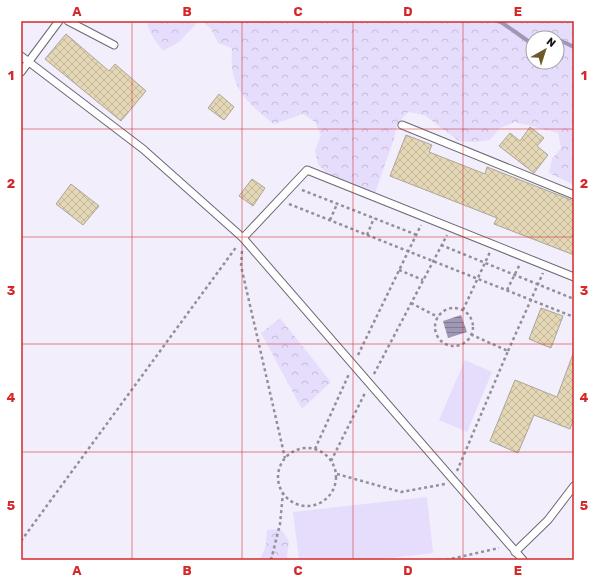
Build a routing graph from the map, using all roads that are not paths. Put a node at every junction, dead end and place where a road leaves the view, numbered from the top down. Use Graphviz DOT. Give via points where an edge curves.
graph roads {
  1 [pos="59,21"];
  2 [pos="68,21"];
  3 [pos="114,45"];
  4 [pos="21,56"];
  5 [pos="29,62"];
  6 [pos="21,72"];
  7 [pos="402,125"];
  8 [pos="574,195"];
  9 [pos="243,238"];
  10 [pos="574,277"];
  11 [pos="574,486"];
  12 [pos="515,552"];
  13 [pos="523,560"];
  1 -- 5 [label="lane"];
  2 -- 3 [label="lane"];
  4 -- 5 [label="lane"];
  5 -- 6 [label="lane"];
  5 -- 9 [label="lane" via="143,149"];
  7 -- 8 [label="lane"];
  9 -- 10 [label="lane" via="307,170"];
  9 -- 12 [label="lane"];
  11 -- 12 [label="lane" via="548,520"];
  12 -- 13 [label="lane"];
}
